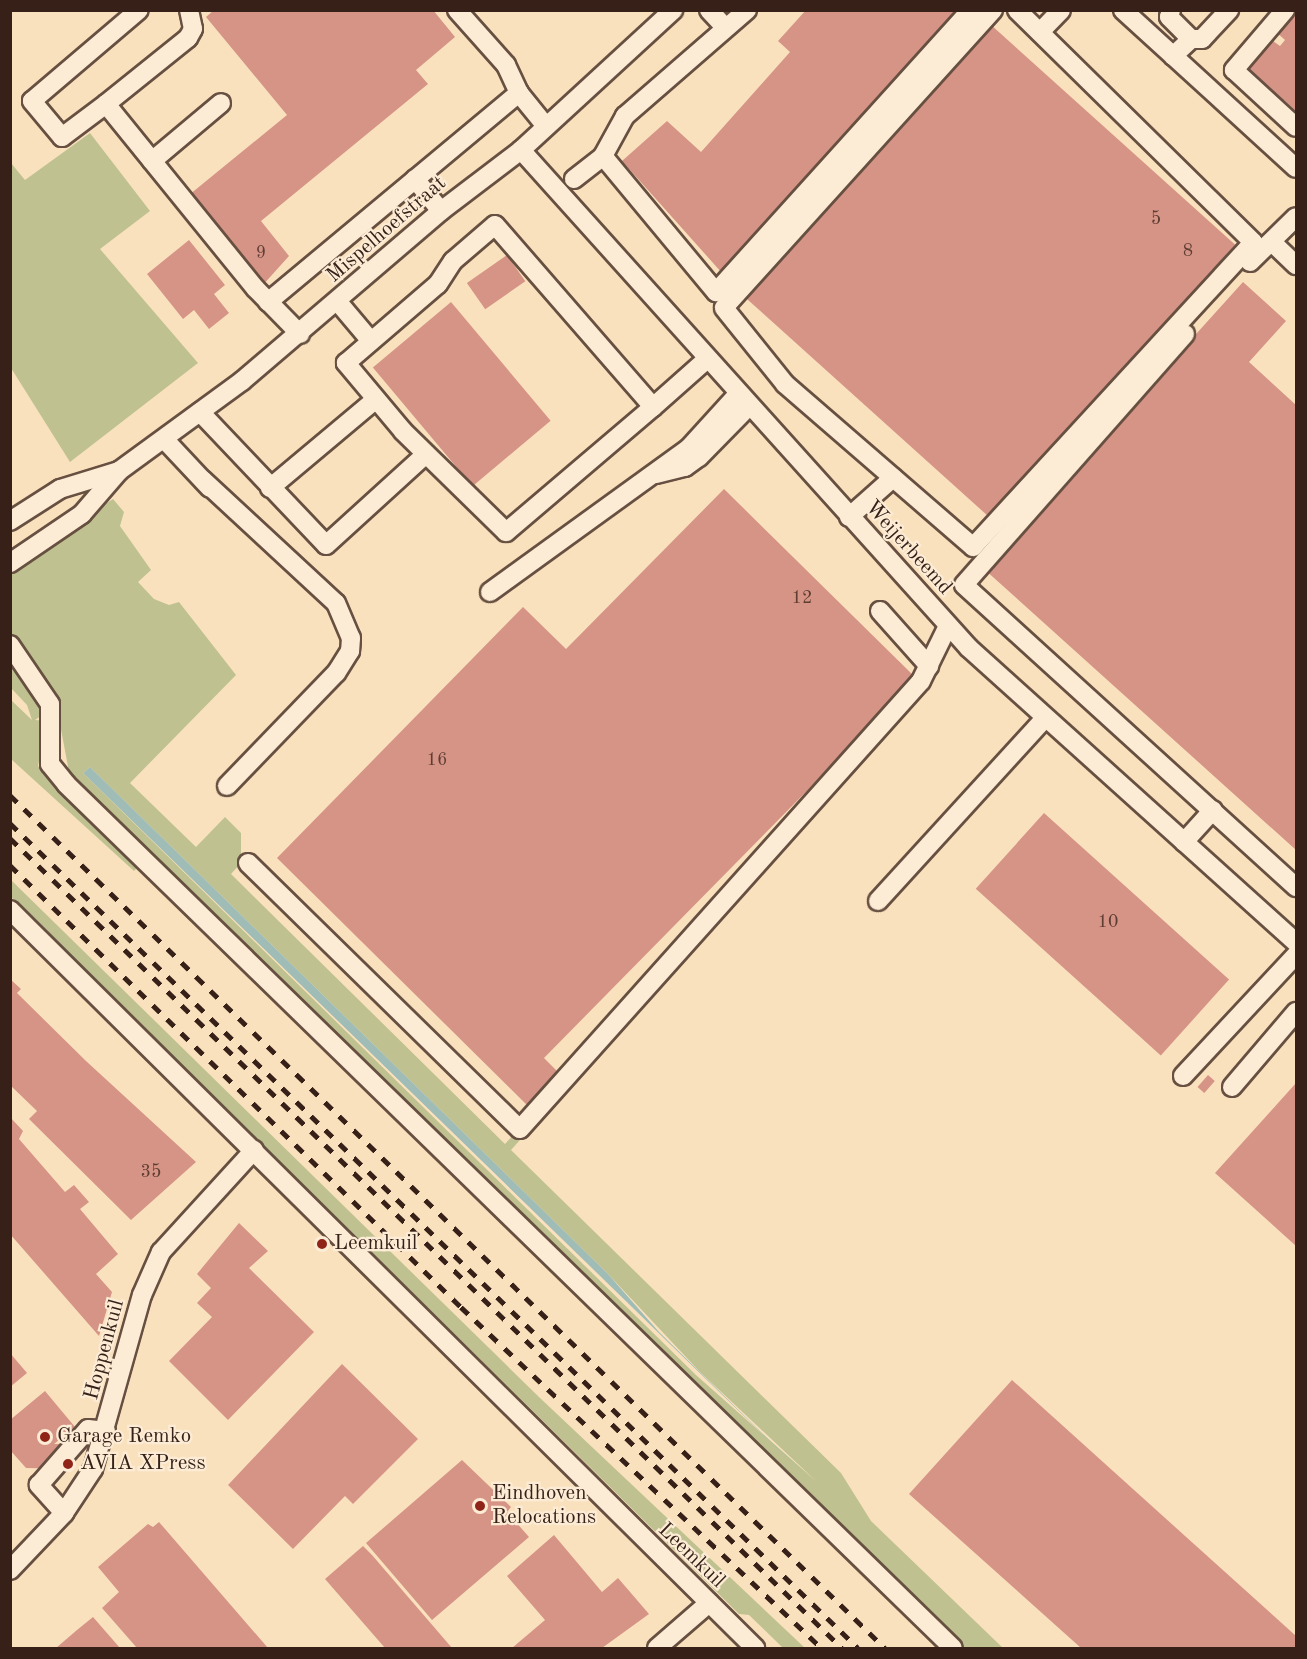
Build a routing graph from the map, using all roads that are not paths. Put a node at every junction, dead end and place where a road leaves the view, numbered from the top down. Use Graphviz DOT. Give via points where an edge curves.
graph roads {
  1 [pos="139,10"];
  2 [pos="189,10"];
  3 [pos="457,10"];
  4 [pos="673,10"];
  5 [pos="709,10"];
  6 [pos="747,10"];
  7 [pos="971,10"];
  8 [pos="993,10"];
  9 [pos="1017,10"];
  10 [pos="1061,10"];
  11 [pos="1123,10"];
  12 [pos="1171,10"];
  13 [pos="1229,10"];
  14 [pos="1285,10"];
  15 [pos="724,26"];
  16 [pos="1041,32"];
  17 [pos="1191,39"];
  18 [pos="1173,56"];
  19 [pos="1236,72"];
  20 [pos="519,93"];
  21 [pos="1214,93"];
  22 [pos="221,103"];
  23 [pos="106,104"];
  24 [pos="545,125"];
  25 [pos="1296,126"];
  26 [pos="521,150"];
  27 [pos="603,156"];
  28 [pos="152,161"];
  29 [pos="1296,168"];
  30 [pos="415,179"];
  31 [pos="574,179"];
  32 [pos="441,211"];
  33 [pos="1296,217"];
  34 [pos="1296,225"];
  35 [pos="1275,245"];
  36 [pos="1253,259"];
  37 [pos="1296,265"];
  38 [pos="267,302"];
  39 [pos="338,302"];
  40 [pos="300,334"];
  41 [pos="371,341"];
  42 [pos="707,359"];
  43 [pos="376,399"];
  44 [pos="744,400"];
  45 [pos="653,407"];
  46 [pos="200,412"];
  47 [pos="164,439"];
  48 [pos="426,454"];
  49 [pos="119,471"];
  50 [pos="893,478"];
  51 [pos="270,488"];
  52 [pos="849,517"];
  53 [pos="10,521"];
  54 [pos="10,563"];
  55 [pos="490,592"];
  56 [pos="948,626"];
  57 [pos="10,645"];
  58 [pos="1045,718"];
  59 [pos="226,786"];
  60 [pos="1216,813"];
  61 [pos="1187,845"];
  62 [pos="248,863"];
  63 [pos="1296,887"];
  64 [pos="878,901"];
  65 [pos="10,910"];
  66 [pos="1296,942"];
  67 [pos="1296,955"];
  68 [pos="1296,1012"];
  69 [pos="1188,1080"];
  70 [pos="1227,1083"];
  71 [pos="254,1150"];
  72 [pos="106,1431"];
  73 [pos="63,1513"];
  74 [pos="10,1570"];
  75 [pos="709,1603"];
  76 [pos="657,1648"];
  77 [pos="754,1648"];
  78 [pos="953,1648"];
  1 -- 23 [label="street" via="32,100 62,137"];
  2 -- 23 [label="street" via="193,29 188,38"];
  3 -- 20 [label="street" via="506,65"];
  4 -- 24 [label="street, Mispelhoefstraat"];
  5 -- 15 [label="street"];
  6 -- 15 [label="street"];
  7 -- 27 [label="street" via="716,292"];
  8 -- 50 [label="street" via="724,308 785,384"];
  9 -- 16 [label="street"];
  10 -- 16 [label="street"];
  11 -- 18 [label="street"];
  12 -- 17 [label="street" via="1169,17"];
  13 -- 17 [label="street" via="1202,39"];
  14 -- 19 [label="street"];
  15 -- 27 [label="street" via="625,116"];
  16 -- 50 [label="street" via="1070,67 1253,242 973,546"];
  17 -- 18 [label="street"];
  18 -- 21 [label="street"];
  19 -- 21 [label="street"];
  19 -- 25 [label="street"];
  20 -- 24 [label="street"];
  20 -- 30 [label="street"];
  21 -- 29 [label="street"];
  22 -- 28 [label="street"];
  23 -- 28 [label="street"];
  24 -- 26 [label="street, Mispelhoefstraat"];
  26 -- 32 [label="street, Mispelhoefstraat"];
  26 -- 42 [label="street, Weijerbeemd"];
  27 -- 31 [label="street"];
  28 -- 38 [label="street"];
  30 -- 32 [label="street"];
  30 -- 38 [label="street"];
  32 -- 39 [label="street, Mispelhoefstraat"];
  33 -- 36 [label="street"];
  34 -- 35 [label="street"];
  35 -- 36 [label="street"];
  35 -- 37 [label="street"];
  36 -- 60 [label="street" via="964,585"];
  38 -- 40 [label="street"];
  39 -- 40 [label="street, Mispelhoefstraat"];
  39 -- 41 [label="street"];
  40 -- 46 [label="street, Mispelhoefstraat"];
  41 -- 43 [label="street" via="346,363"];
  41 -- 45 [label="street" via="438,284 453,261 495,225"];
  42 -- 44 [label="street, Weijerbeemd"];
  42 -- 45 [label="street"];
  43 -- 48 [label="street"];
  43 -- 51 [label="street"];
  44 -- 52 [label="street, Weijerbeemd"];
  44 -- 55 [label="street" via="689,448"];
  45 -- 48 [label="street" via="506,532"];
  46 -- 47 [label="street, Mispelhoefstraat"];
  46 -- 51 [label="street"];
  47 -- 49 [label="street, Mispelhoefstraat"];
  47 -- 59 [label="street" via="346,638 344,663"];
  48 -- 51 [label="street" via="326,545"];
  49 -- 53 [label="street, Mispelhoefstraat" via="60,489"];
  49 -- 54 [label="street, Mispelhoefstraat" via="82,514"];
  50 -- 52 [label="street"];
  52 -- 56 [label="street, Weijerbeemd"];
  56 -- 58 [label="street, Weijerbeemd"];
  56 -- 62 [label="street" via="930,661 520,1129"];
  57 -- 78 [label="street" via="50,704 50,764 66,784"];
  58 -- 61 [label="street, Weijerbeemd"];
  58 -- 64 [label="street"];
  60 -- 61 [label="street"];
  60 -- 63 [label="street"];
  61 -- 66 [label="street, Weijerbeemd"];
  65 -- 71 [label="street, Leemkuil"];
  67 -- 69 [label="street"];
  68 -- 70 [label="street" via="1269,1046"];
  71 -- 72 [label="street, Hoppenkuil" via="202,1202 152,1269"];
  71 -- 75 [label="street, Leemkuil" via="567,1468"];
  72 -- 73 [label="street, Hoppenkuil" via="93,1469"];
  72 -- 73 [label="street" via="88,1429 39,1485"];
  73 -- 74 [label="street, Hoppenkuil"];
  75 -- 76 [label="street"];
  75 -- 77 [label="street, Leemkuil"];
}
